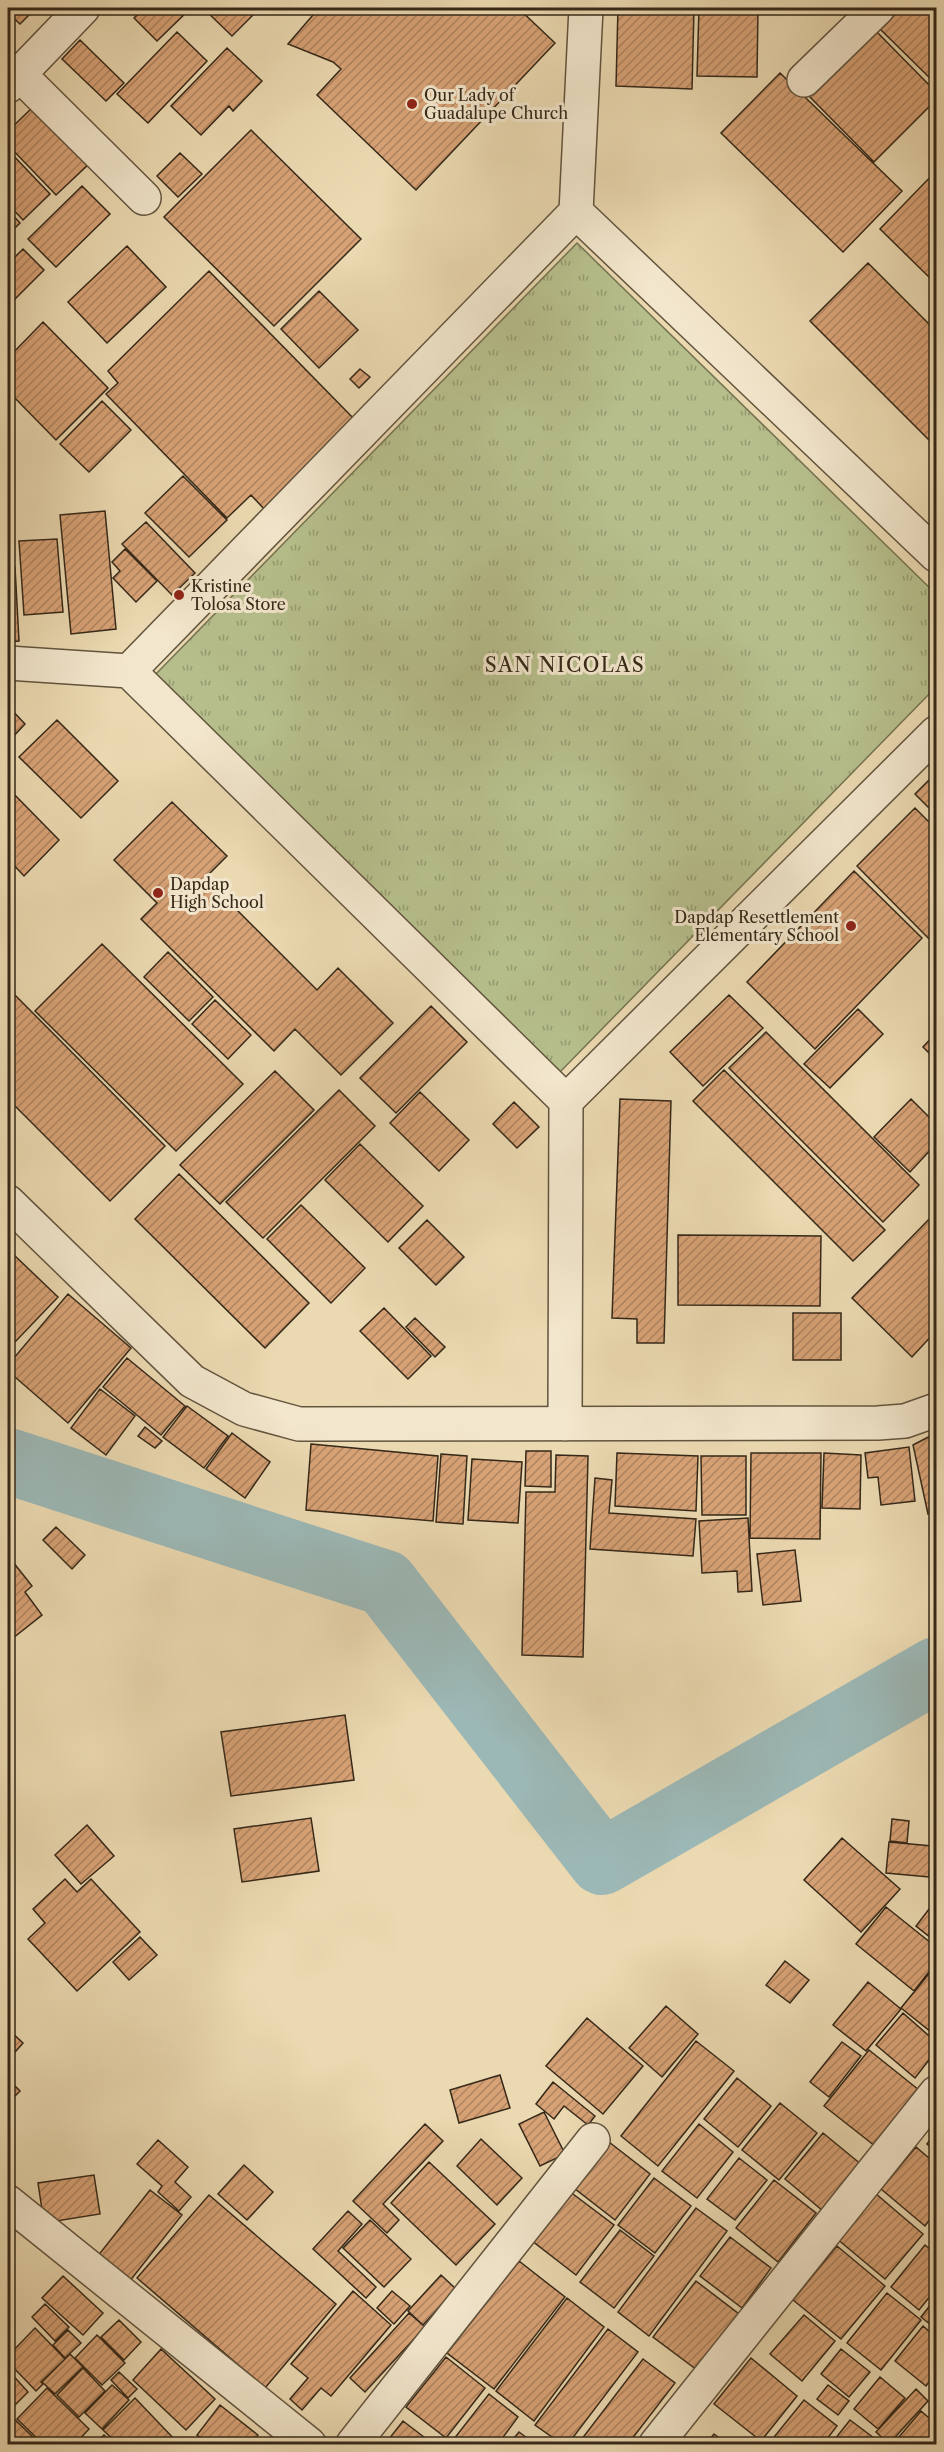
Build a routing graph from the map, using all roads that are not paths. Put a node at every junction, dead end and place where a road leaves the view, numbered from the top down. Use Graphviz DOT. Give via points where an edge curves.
graph roads {
  1 [pos="83,8"];
  2 [pos="586,8"];
  3 [pos="878,8"];
  4 [pos="13,80"];
  5 [pos="804,80"];
  6 [pos="144,198"];
  7 [pos="576,212"];
  8 [pos="936,555"];
  9 [pos="8,663"];
  10 [pos="129,671"];
  11 [pos="936,734"];
  12 [pos="566,1101"];
  13 [pos="10,1211"];
  14 [pos="936,1410"];
  15 [pos="564,1424"];
  16 [pos="936,2093"];
  17 [pos="593,2140"];
  18 [pos="13,2206"];
  19 [pos="309,2445"];
  20 [pos="353,2445"];
  21 [pos="656,2445"];
  1 -- 4 [label="street"];
  2 -- 7 [label="street"];
  3 -- 5 [label="street"];
  4 -- 6 [label="street"];
  7 -- 8 [label="street"];
  7 -- 10 [label="street"];
  9 -- 10 [label="street"];
  10 -- 12 [label="street"];
  11 -- 12 [label="street"];
  12 -- 15 [label="street"];
  13 -- 15 [label="street" via="192,1380 244,1409 299,1424"];
  14 -- 15 [label="street" via="905,1421 878,1423"];
  16 -- 21 [label="street"];
  17 -- 20 [label="street"];
  18 -- 19 [label="street"];
}
